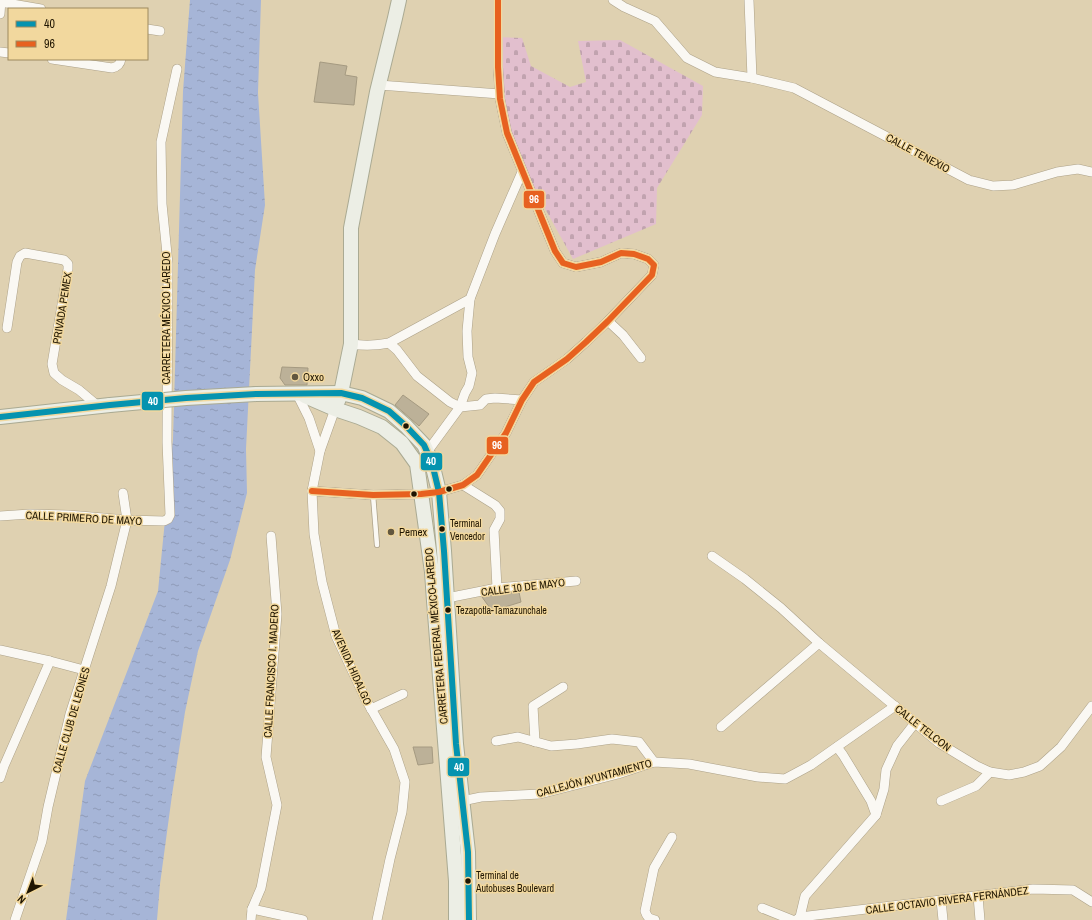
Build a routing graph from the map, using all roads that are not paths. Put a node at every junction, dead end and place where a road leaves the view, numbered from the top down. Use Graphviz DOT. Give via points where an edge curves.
graph roads {
  1 [pos="399,0"];
  2 [pos="498,0"];
  3 [pos="613,0"];
  4 [pos="749,0"];
  5 [pos="0,1"];
  6 [pos="36,8"];
  7 [pos="0,14"];
  8 [pos="148,29"];
  9 [pos="160,31"];
  10 [pos="59,60"];
  11 [pos="119,63"];
  12 [pos="176,69"];
  13 [pos="752,78"];
  14 [pos="379,84"];
  15 [pos="500,94"];
  16 [pos="522,172"];
  17 [pos="1092,172"];
  18 [pos="470,299"];
  19 [pos="608,321"];
  20 [pos="7,328"];
  21 [pos="388,343"];
  22 [pos="351,344"];
  23 [pos="641,358"];
  24 [pos="341,393"];
  25 [pos="299,394"];
  26 [pos="522,400"];
  27 [pos="104,405"];
  28 [pos="460,407"];
  29 [pos="335,409"];
  30 [pos="0,417"];
  31 [pos="320,451"];
  32 [pos="427,452"];
  33 [pos="463,485"];
  34 [pos="312,490"];
  35 [pos="438,492"];
  36 [pos="123,493"];
  37 [pos="421,494"];
  38 [pos="373,495"];
  39 [pos="0,516"];
  40 [pos="168,519"];
  41 [pos="127,520"];
  42 [pos="271,536"];
  43 [pos="377,545"];
  44 [pos="712,556"];
  45 [pos="576,581"];
  46 [pos="497,588"];
  47 [pos="447,598"];
  48 [pos="819,643"];
  49 [pos="0,650"];
  50 [pos="50,661"];
  51 [pos="84,670"];
  52 [pos="563,687"];
  53 [pos="403,694"];
  54 [pos="895,706"];
  55 [pos="1092,706"];
  56 [pos="371,708"];
  57 [pos="915,723"];
  58 [pos="721,727"];
  59 [pos="496,741"];
  60 [pos="535,742"];
  61 [pos="451,744"];
  62 [pos="837,747"];
  63 [pos="654,762"];
  64 [pos="990,772"];
  65 [pos="0,778"];
  66 [pos="462,801"];
  67 [pos="941,801"];
  68 [pos="876,815"];
  69 [pos="672,837"];
  70 [pos="978,896"];
  71 [pos="941,900"];
  72 [pos="1092,902"];
  73 [pos="762,908"];
  74 [pos="252,909"];
  75 [pos="796,919"];
  76 [pos="15,920"];
  77 [pos="251,920"];
  78 [pos="303,920"];
  79 [pos="377,920"];
  80 [pos="456,920"];
  81 [pos="469,920"];
  82 [pos="656,920"];
  83 [pos="943,920"];
  84 [pos="980,920"];
  1 -- 14 [label="main road"];
  2 -- 15 [label="street"];
  3 -- 13 [label="street, CALLE TENEXIO" via="655,22 688,58 715,72"];
  4 -- 13 [label="street"];
  5 -- 6 [label="street"];
  5 -- 7 [label="street"];
  8 -- 9 [label="street"];
  10 -- 11 [label="street" via="112,68"];
  12 -- 40 [label="street, CARRETERA MÉXICO LAREDO" via="161,142 162,204 168,264"];
  13 -- 17 [label="street, CALLE TENEXIO" via="794,88 969,180 993,186 1013,185 1057,172 1078,169"];
  14 -- 15 [label="street"];
  14 -- 22 [label="main road" via="351,228"];
  15 -- 16 [label="street" via="507,133"];
  16 -- 18 [label="street"];
  16 -- 19 [label="street" via="555,251 564,263 576,267 602,262 621,253 648,259 654,265 652,275"];
  18 -- 21 [label="street"];
  18 -- 28 [label="street" via="467,331 468,357 472,373"];
  19 -- 23 [label="street"];
  19 -- 26 [label="street" via="567,359 534,382"];
  20 -- 27 [label="street, PRIVADA PEMEX" via="20,256 25,253 64,260 68,264 68,269 52,364 54,373"];
  21 -- 22 [label="street" via="365,346"];
  21 -- 28 [label="street" via="397,350 416,376"];
  22 -- 24 [label="main road"];
  24 -- 25 [label="main road, CARRETERA FEDERAL MÉXICO-LAREDO"];
  24 -- 29 [label="main road"];
  24 -- 32 [label="main road, CARRETERA FEDERAL MÉXICO-LAREDO" via="362,398 389,411 424,445"];
  25 -- 27 [label="main road, bridge" via="256,394"];
  25 -- 29 [label="main road, CARRETERA FEDERAL MÉXICO-LAREDO"];
  25 -- 31 [label="street"];
  26 -- 28 [label="street" via="486,399 480,404"];
  26 -- 33 [label="street" via="506,433 477,475"];
  27 -- 30 [label="main road"];
  28 -- 32 [label="street"];
  29 -- 31 [label="street, AVENIDA HIDALGO"];
  29 -- 37 [label="main road, CARRETERA FEDERAL MÉXICO-LAREDO" via="382,427 402,443 417,464"];
  31 -- 34 [label="street, AVENIDA HIDALGO"];
  32 -- 35 [label="main road, CARRETERA FEDERAL MÉXICO-LAREDO"];
  33 -- 35 [label="street"];
  33 -- 46 [label="street" via="495,505 500,511 500,519 494,530"];
  34 -- 38 [label="street"];
  34 -- 56 [label="street, AVENIDA HIDALGO" via="314,534 322,582 336,636"];
  35 -- 37 [label="street"];
  35 -- 47 [label="main road, CARRETERA FEDERAL MÉXICO-LAREDO"];
  36 -- 41 [label="street"];
  37 -- 38 [label="street"];
  37 -- 61 [label="main road, CARRETERA FEDERAL MÉXICO-LAREDO"];
  38 -- 43 [label="lane"];
  39 -- 41 [label="street, CALLE PRIMERO DE MAYO" via="68,515"];
  40 -- 41 [label="street, CALLE PRIMERO DE MAYO"];
  41 -- 51 [label="street, CALLE CLUB DE LEONES" via="111,586"];
  42 -- 74 [label="street, CALLE FRANCISCO I. MADERO" via="277,614 266,757 276,805 261,888"];
  44 -- 48 [label="street, CALLE TELCON" via="745,579"];
  45 -- 46 [label="street, CALLE 10 DE MAYO"];
  46 -- 47 [label="street, CALLE 10 DE MAYO"];
  47 -- 61 [label="main road, CARRETERA FEDERAL MÉXICO-LAREDO"];
  48 -- 54 [label="street, CALLE TELCON"];
  48 -- 58 [label="street"];
  49 -- 50 [label="street"];
  50 -- 51 [label="street"];
  50 -- 65 [label="street"];
  51 -- 76 [label="street, CALLE CLUB DE LEONES" via="63,742 42,841"];
  52 -- 60 [label="street" via="532,706"];
  53 -- 56 [label="street"];
  54 -- 57 [label="street, CALLE TELCON"];
  54 -- 62 [label="street, CALLEJÓN AYUNTAMIENTO"];
  55 -- 64 [label="street, CALLE TELCON" via="1061,747 1040,766 1009,775"];
  56 -- 79 [label="street, AVENIDA HIDALGO" via="394,749 404,782 402,812"];
  57 -- 64 [label="street, CALLE TELCON" via="939,743"];
  57 -- 68 [label="street" via="897,746 886,770 884,789"];
  59 -- 60 [label="street" via="518,737"];
  60 -- 63 [label="street" via="551,746 612,739 639,742"];
  61 -- 66 [label="main road, CARRETERA FEDERAL MÉXICO-LAREDO"];
  61 -- 80 [label="main road, CARRETERA FEDERAL MÉXICO-LAREDO"];
  62 -- 63 [label="street, CALLEJÓN AYUNTAMIENTO" via="785,779 758,777 689,764"];
  62 -- 68 [label="street" via="871,801"];
  63 -- 66 [label="street, CALLEJÓN AYUNTAMIENTO" via="540,794 481,797"];
  64 -- 67 [label="street" via="976,786"];
  66 -- 81 [label="main road, CARRETERA FEDERAL MÉXICO-LAREDO" via="468,852"];
  68 -- 75 [label="street" via="805,896"];
  69 -- 82 [label="street" via="654,868 645,911 646,916"];
  70 -- 71 [label="street, CALLE OCTAVIO RIVERA FERNÁNDEZ"];
  70 -- 72 [label="street, CALLE OCTAVIO RIVERA FERNÁNDEZ" via="1032,889 1072,890"];
  70 -- 84 [label="street"];
  71 -- 75 [label="street, CALLE OCTAVIO RIVERA FERNÁNDEZ"];
  71 -- 83 [label="street"];
  73 -- 75 [label="street"];
  74 -- 77 [label="street"];
  74 -- 78 [label="street"];
}
